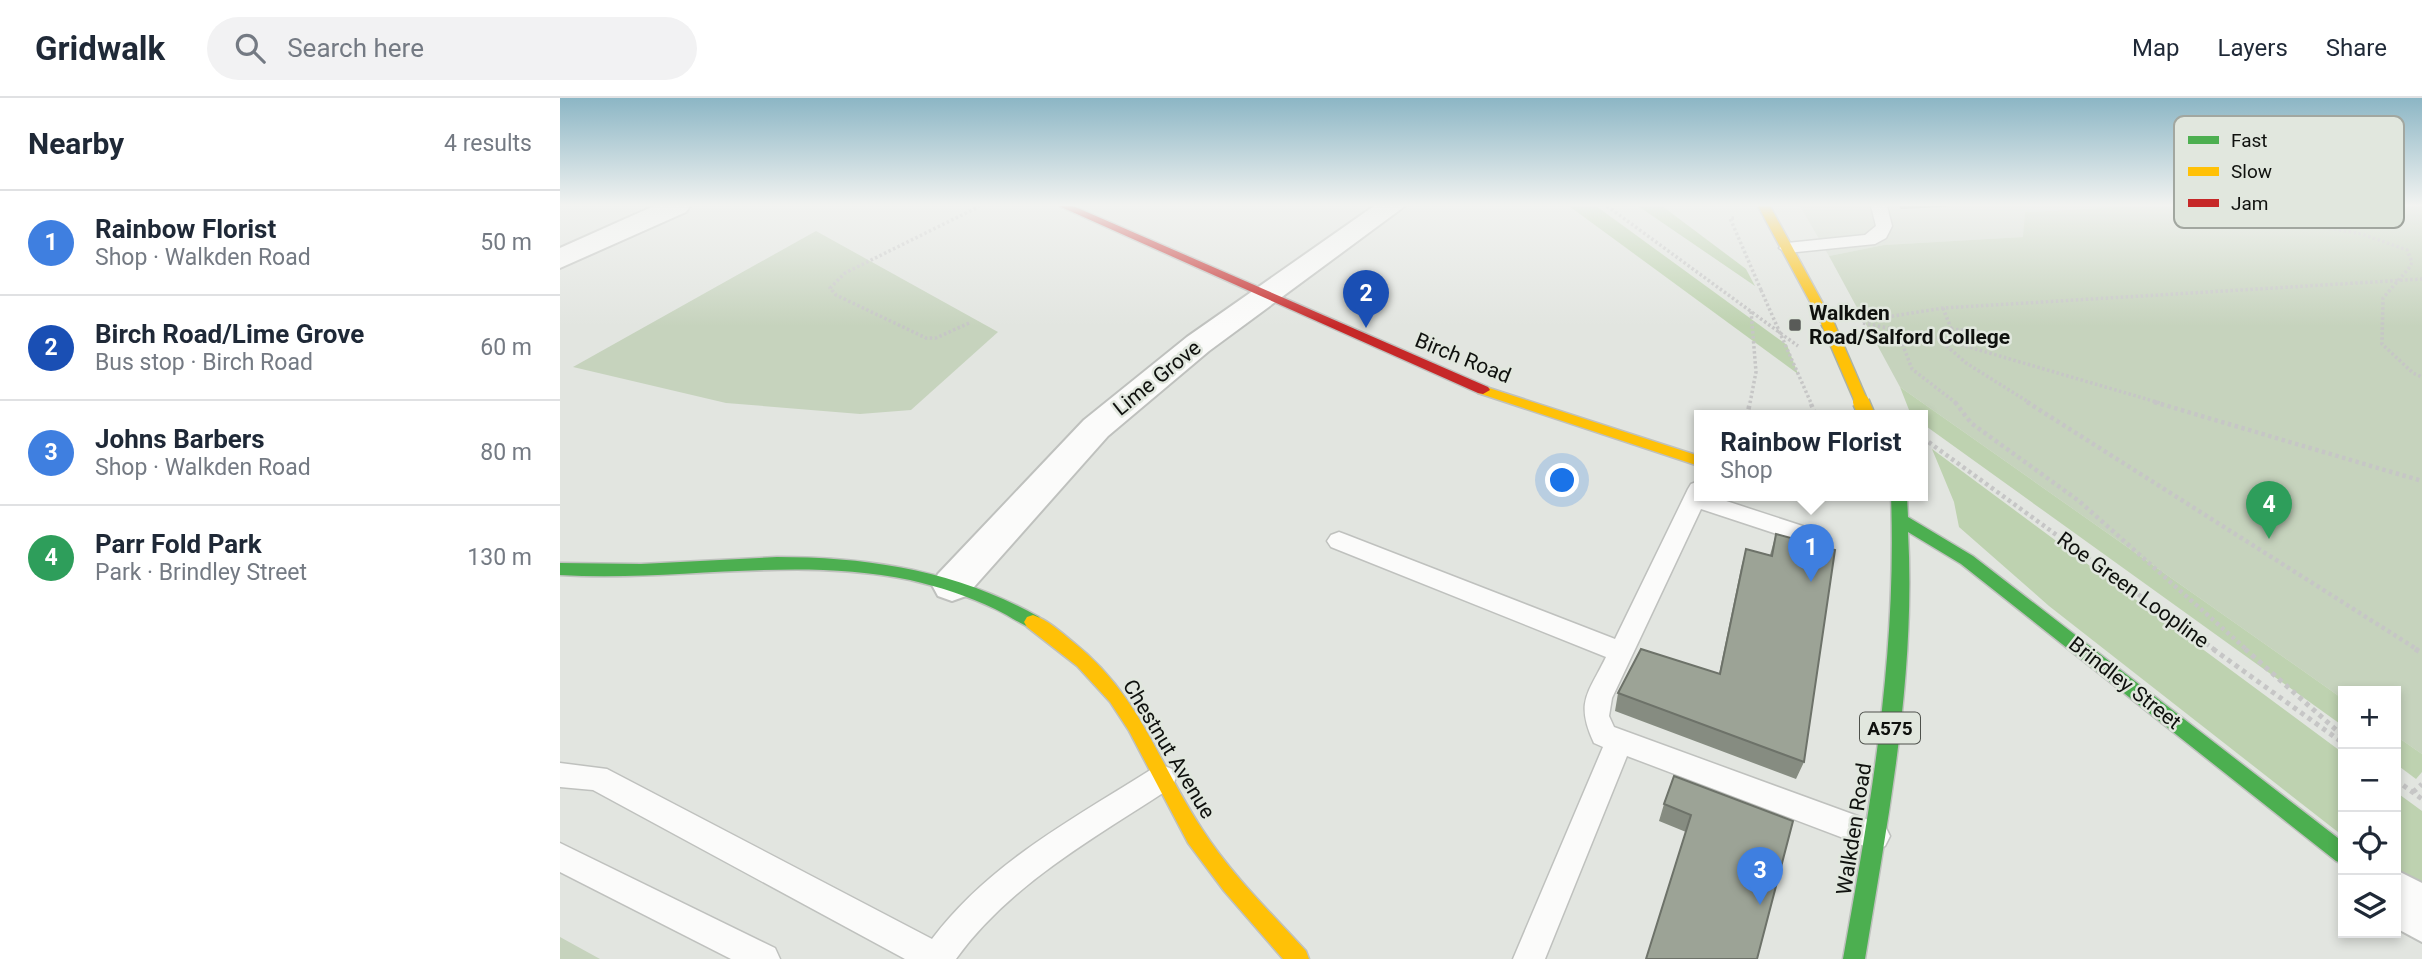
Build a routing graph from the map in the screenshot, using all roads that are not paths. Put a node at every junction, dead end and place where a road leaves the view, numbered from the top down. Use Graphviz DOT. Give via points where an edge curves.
graph roads {
  1 [pos="1154,246"];
  2 [pos="1335,246"];
  3 [pos="1797,246"];
  4 [pos="1787,247"];
  5 [pos="1265,296"];
  6 [pos="1864,410"];
  7 [pos="1694,459"];
  8 [pos="1694,500"];
  9 [pos="1715,501"];
  10 [pos="1900,501"];
  11 [pos="1902,521"];
  12 [pos="1813,538"];
  13 [pos="1339,541"];
  14 [pos="560,569"];
  15 [pos="952,585"];
  16 [pos="1622,652"];
  17 [pos="1619,741"];
  18 [pos="560,775"];
  19 [pos="1163,778"];
  20 [pos="1875,836"];
  21 [pos="2338,850"];
  22 [pos="560,857"];
  23 [pos="2401,899"];
  24 [pos="2422,915"];
  25 [pos="764,959"];
  26 [pos="1298,959"];
  27 [pos="1529,959"];
  28 [pos="1854,959"];
  1 -- 5 [label="street, Birch Road"];
  2 -- 5 [label="street, Lime Grove"];
  3 -- 4 [label="lane"];
  4 -- 6 [label="street, bridge" via="1827,322"];
  5 -- 7 [label="street, Birch Road" via="1469,385"];
  5 -- 15 [label="street, Lime Grove" via="1096,428"];
  8 -- 16 [label="lane"];
  9 -- 12 [label="lane"];
  10 -- 11 [label="street, Walkden Road / A575"];
  11 -- 20 [label="street, Walkden Road / A575" via="1902,636"];
  11 -- 21 [label="street, Brindley Street" via="1967,560"];
  13 -- 16 [label="lane"];
  14 -- 15 [label="street, Chestnut Avenue" via="628,573 806,563 881,568"];
  15 -- 19 [label="street, Chestnut Avenue" via="1017,612 1091,667 1122,704"];
  16 -- 17 [label="lane" via="1599,698 1596,716 1604,735"];
  17 -- 20 [label="lane"];
  17 -- 27 [label="lane"];
  18 -- 19 [label="lane" via="597,778 937,959 962,925 1017,872"];
  19 -- 26 [label="street, Chestnut Avenue" via="1211,859"];
  20 -- 28 [label="street, Walkden Road / A575"];
  22 -- 25 [label="lane"];
  23 -- 24 [label="street"];
}
